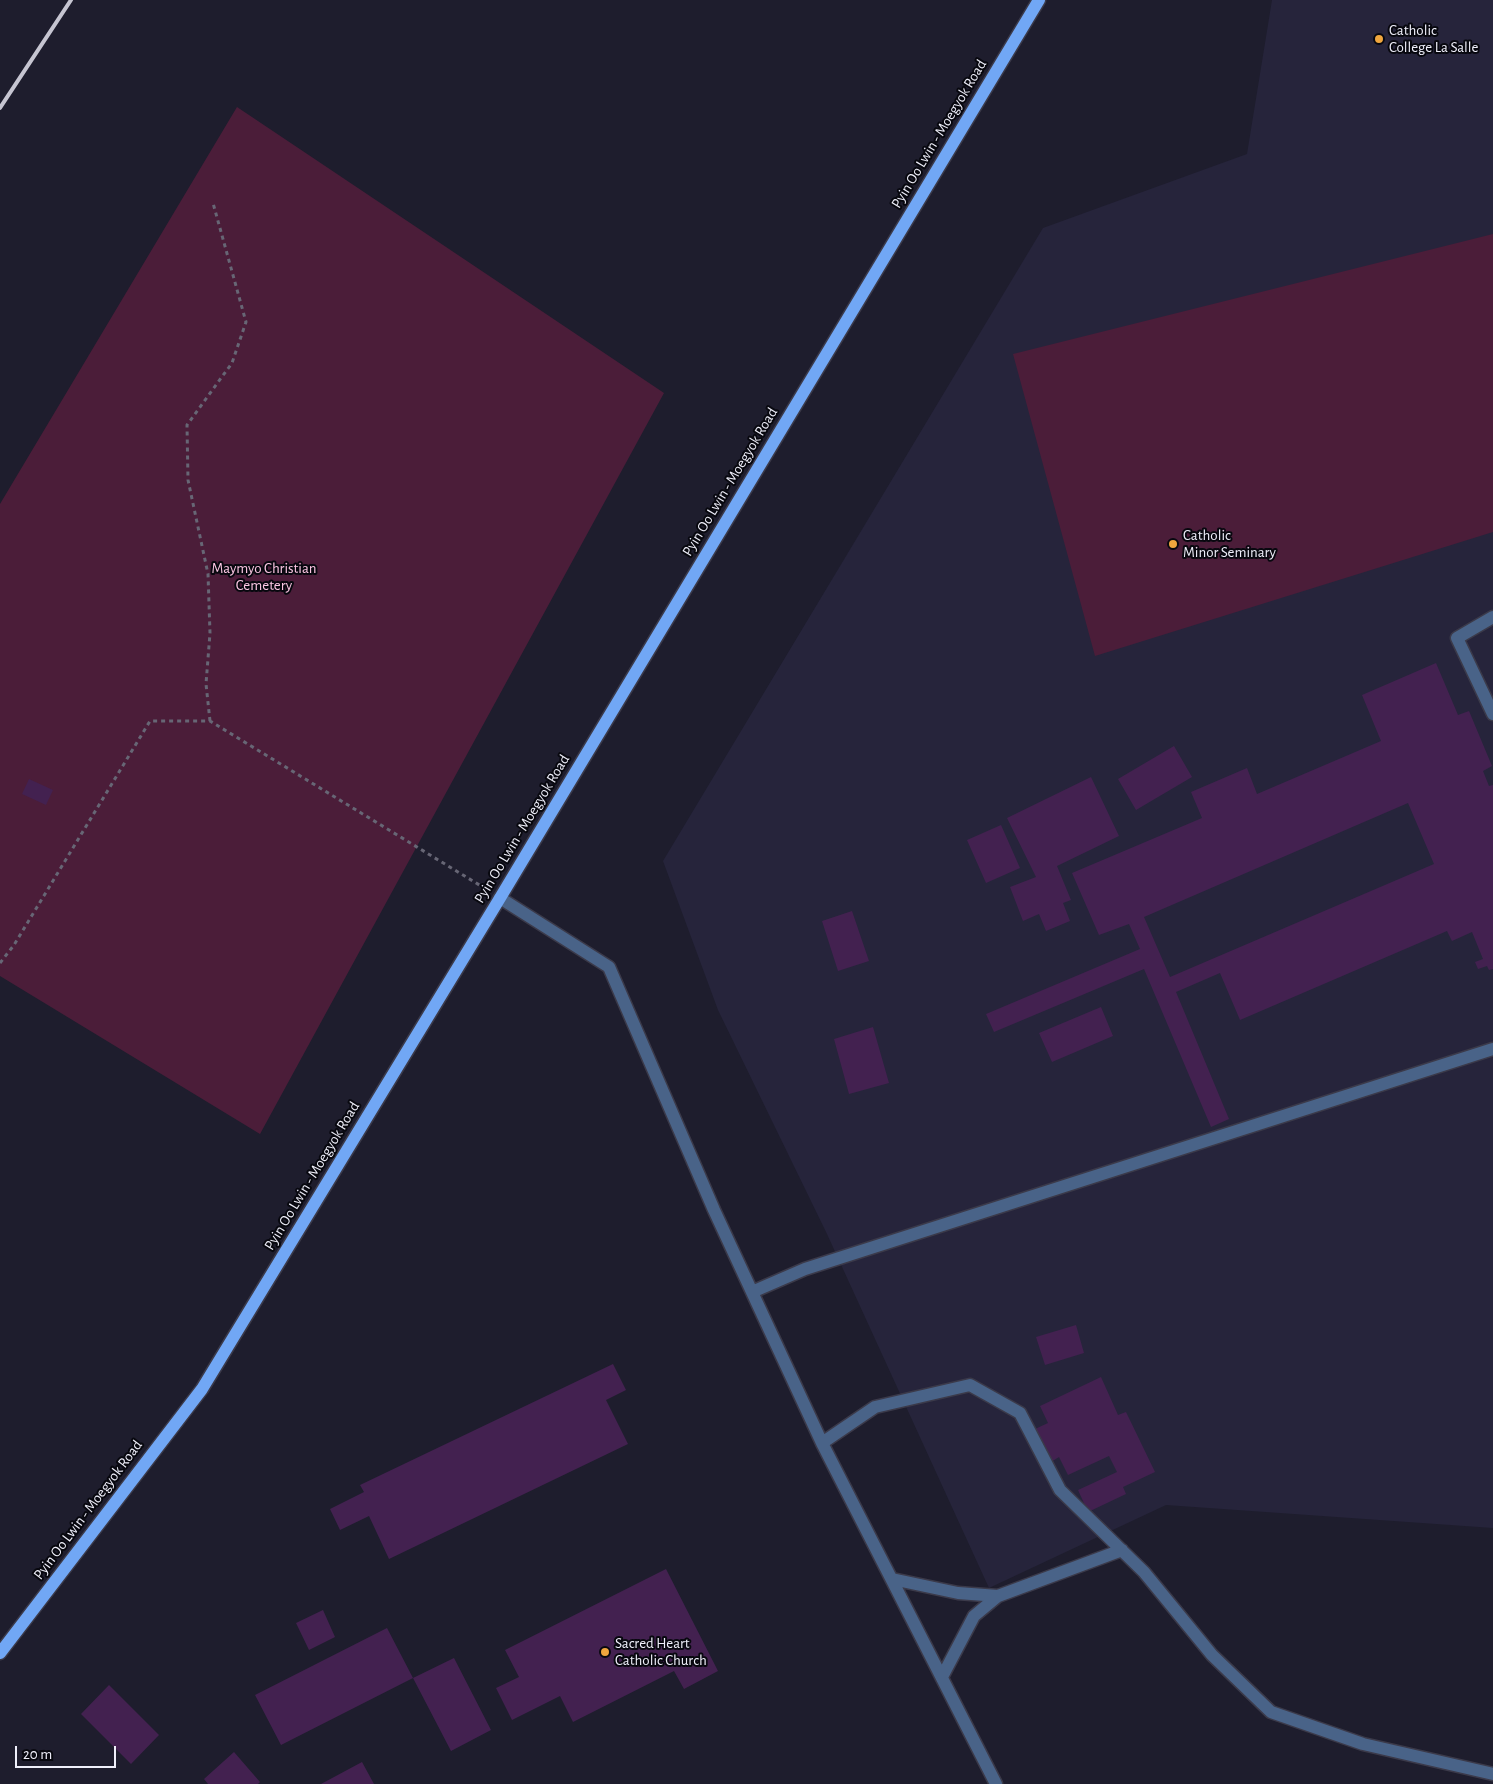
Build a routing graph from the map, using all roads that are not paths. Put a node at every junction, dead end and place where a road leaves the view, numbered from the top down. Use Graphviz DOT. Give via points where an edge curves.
graph roads {
  1 [pos="1039,0"];
  2 [pos="1493,617"];
  3 [pos="1493,714"];
  4 [pos="500,898"];
  5 [pos="1493,1049"];
  6 [pos="752,1292"];
  7 [pos="822,1443"];
  8 [pos="1122,1550"];
  9 [pos="892,1579"];
  10 [pos="998,1596"];
  11 [pos="0,1653"];
  12 [pos="942,1677"];
  13 [pos="1493,1774"];
  14 [pos="996,1784"];
  1 -- 4 [label="main road, Pyin Oo Lwin - Moegyok Road"];
  2 -- 3 [label="street" via="1457,638"];
  4 -- 6 [label="street" via="609,967"];
  4 -- 11 [label="main road, Pyin Oo Lwin - Moegyok Road" via="202,1389"];
  5 -- 6 [label="street" via="806,1269"];
  6 -- 7 [label="street"];
  7 -- 8 [label="street" via="875,1407 970,1385 1020,1413 1060,1490"];
  7 -- 9 [label="street"];
  8 -- 10 [label="street"];
  8 -- 13 [label="street" via="1212,1654 1271,1712 1363,1744"];
  9 -- 10 [label="street" via="958,1594"];
  9 -- 12 [label="street"];
  10 -- 12 [label="street" via="974,1616"];
  12 -- 14 [label="street"];
}
